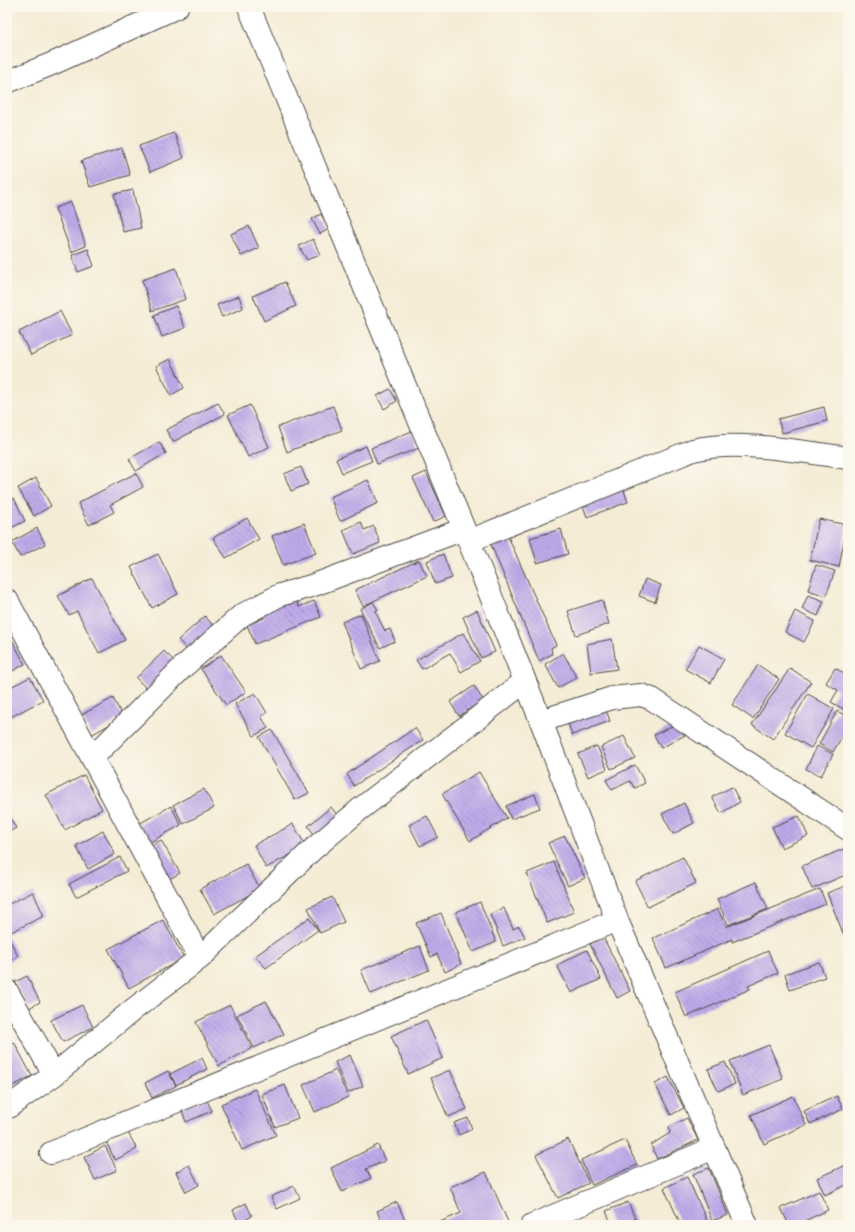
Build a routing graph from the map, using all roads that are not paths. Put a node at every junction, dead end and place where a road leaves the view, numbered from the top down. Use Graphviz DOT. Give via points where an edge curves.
graph roads {
  1 [pos="177,7"];
  2 [pos="249,7"];
  3 [pos="7,82"];
  4 [pos="848,458"];
  5 [pos="466,535"];
  6 [pos="7,600"];
  7 [pos="524,682"];
  8 [pos="541,721"];
  9 [pos="92,758"];
  10 [pos="848,829"];
  11 [pos="617,920"];
  12 [pos="200,958"];
  13 [pos="7,991"];
  14 [pos="54,1075"];
  15 [pos="7,1108"];
  16 [pos="714,1148"];
  17 [pos="51,1153"];
  18 [pos="532,1225"];
  19 [pos="747,1225"];
  1 -- 3 [label="street"];
  2 -- 5 [label="street"];
  4 -- 5 [label="street" via="736,445 713,445 693,450"];
  5 -- 7 [label="street"];
  5 -- 9 [label="street" via="280,595 247,612 182,668"];
  6 -- 9 [label="street"];
  7 -- 8 [label="street"];
  7 -- 12 [label="street" via="358,810 311,851"];
  8 -- 10 [label="street" via="612,698 641,695 652,699"];
  8 -- 11 [label="street"];
  9 -- 12 [label="street"];
  11 -- 16 [label="street"];
  11 -- 17 [label="street"];
  12 -- 14 [label="street"];
  13 -- 14 [label="street"];
  14 -- 15 [label="street"];
  16 -- 18 [label="street"];
  16 -- 19 [label="street"];
}
